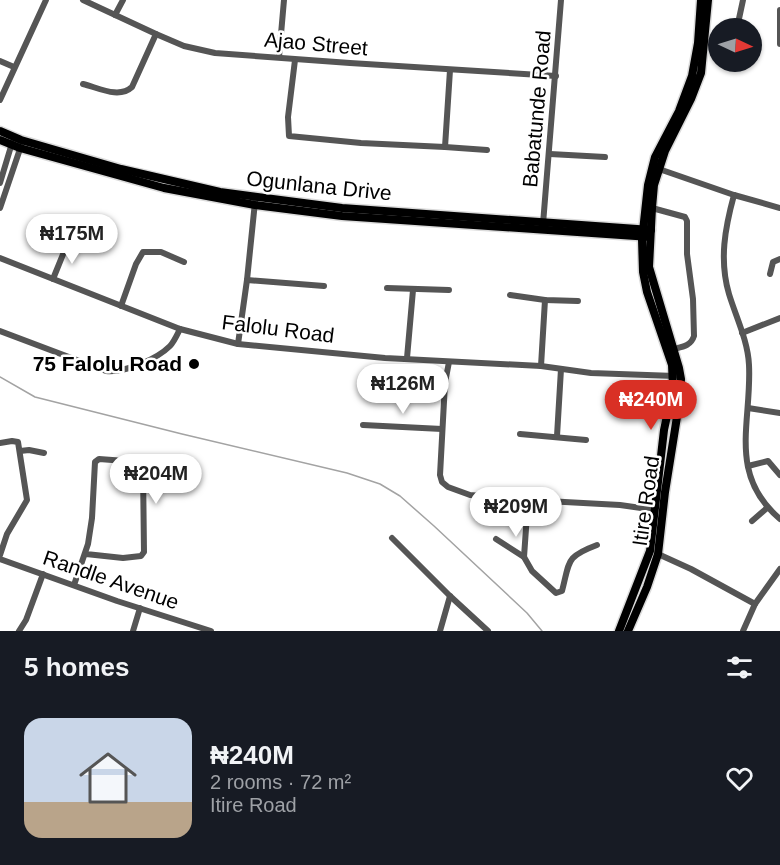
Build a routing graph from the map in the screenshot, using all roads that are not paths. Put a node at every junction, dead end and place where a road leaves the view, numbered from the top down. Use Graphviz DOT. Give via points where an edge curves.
graph roads {
  1 [pos="46,0"];
  2 [pos="83,0"];
  3 [pos="123,0"];
  4 [pos="284,0"];
  5 [pos="561,0"];
  6 [pos="701,0"];
  7 [pos="708,0"];
  8 [pos="743,0"];
  9 [pos="780,10"];
  10 [pos="115,15"];
  11 [pos="739,18"];
  12 [pos="780,20"];
  13 [pos="702,29"];
  14 [pos="156,34"];
  15 [pos="780,44"];
  16 [pos="279,57"];
  17 [pos="295,60"];
  18 [pos="0,61"];
  19 [pos="14,67"];
  20 [pos="450,70"];
  21 [pos="556,76"];
  22 [pos="83,84"];
  23 [pos="0,100"];
  24 [pos="0,131"];
  25 [pos="0,140"];
  26 [pos="17,143"];
  27 [pos="445,147"];
  28 [pos="487,150"];
  29 [pos="550,154"];
  30 [pos="605,157"];
  31 [pos="659,169"];
  32 [pos="0,183"];
  33 [pos="734,195"];
  34 [pos="255,201"];
  35 [pos="0,208"];
  36 [pos="652,208"];
  37 [pos="780,208"];
  38 [pos="543,225"];
  39 [pos="647,233"];
  40 [pos="68,242"];
  41 [pos="0,258"];
  42 [pos="780,259"];
  43 [pos="184,262"];
  44 [pos="770,274"];
  45 [pos="53,279"];
  46 [pos="247,280"];
  47 [pos="324,286"];
  48 [pos="387,288"];
  49 [pos="413,290"];
  50 [pos="449,290"];
  51 [pos="510,295"];
  52 [pos="545,300"];
  53 [pos="579,300"];
  54 [pos="121,306"];
  55 [pos="780,318"];
  56 [pos="180,329"];
  57 [pos="0,331"];
  58 [pos="742,333"];
  59 [pos="238,344"];
  60 [pos="674,349"];
  61 [pos="407,358"];
  62 [pos="449,362"];
  63 [pos="541,366"];
  64 [pos="561,369"];
  65 [pos="677,376"];
  66 [pos="748,408"];
  67 [pos="780,413"];
  68 [pos="363,425"];
  69 [pos="442,429"];
  70 [pos="520,434"];
  71 [pos="557,436"];
  72 [pos="586,440"];
  73 [pos="0,443"];
  74 [pos="20,451"];
  75 [pos="44,453"];
  76 [pos="748,466"];
  77 [pos="780,475"];
  78 [pos="528,500"];
  79 [pos="767,508"];
  80 [pos="655,510"];
  81 [pos="780,519"];
  82 [pos="752,521"];
  83 [pos="392,538"];
  84 [pos="496,539"];
  85 [pos="597,545"];
  86 [pos="86,554"];
  87 [pos="658,554"];
  88 [pos="0,557"];
  89 [pos="524,557"];
  90 [pos="780,569"];
  91 [pos="43,574"];
  92 [pos="74,585"];
  93 [pos="450,596"];
  94 [pos="755,604"];
  95 [pos="140,608"];
  96 [pos="19,631"];
  97 [pos="133,631"];
  98 [pos="211,631"];
  99 [pos="440,631"];
  100 [pos="488,631"];
  101 [pos="619,631"];
  102 [pos="628,631"];
  103 [pos="743,631"];
  1 -- 19 [label="street"];
  2 -- 10 [label="street, Ajao Street"];
  3 -- 10 [label="street"];
  4 -- 16 [label="street"];
  5 -- 21 [label="street, Babatunde Road"];
  6 -- 13 [label="main road"];
  7 -- 13 [label="main road"];
  8 -- 11 [label="street"];
  9 -- 12 [label="street"];
  10 -- 14 [label="street, Ajao Street"];
  12 -- 15 [label="street"];
  13 -- 31 [label="main road" via="701,73"];
  13 -- 39 [label="main road" via="692,76 652,166"];
  14 -- 16 [label="street, Ajao Street" via="200,50"];
  14 -- 22 [label="street" via="127,92 118,94"];
  16 -- 17 [label="street, Ajao Street"];
  17 -- 20 [label="street, Ajao Street"];
  17 -- 27 [label="street" via="289,136"];
  18 -- 19 [label="street"];
  19 -- 23 [label="street"];
  20 -- 21 [label="street, Ajao Street"];
  20 -- 27 [label="street"];
  21 -- 29 [label="street, Babatunde Road"];
  24 -- 26 [label="main road, Ogunlana Drive"];
  25 -- 26 [label="main road, Ogunlana Drive"];
  26 -- 32 [label="street"];
  26 -- 34 [label="main road, Ogunlana Drive" via="164,188"];
  26 -- 35 [label="street"];
  27 -- 28 [label="street"];
  29 -- 30 [label="street"];
  29 -- 38 [label="street, Babatunde Road"];
  31 -- 33 [label="street"];
  31 -- 36 [label="main road"];
  33 -- 37 [label="street"];
  33 -- 58 [label="street" via="723,253 728,292"];
  34 -- 38 [label="main road, Ogunlana Drive" via="342,216"];
  34 -- 46 [label="street"];
  36 -- 39 [label="main road"];
  36 -- 60 [label="street" via="680,214 687,221 694,336 688,345"];
  38 -- 39 [label="main road, Ogunlana Drive"];
  39 -- 60 [label="main road, Itire Road" via="650,276"];
  39 -- 65 [label="main road, Itire Road" via="642,264 645,283"];
  40 -- 45 [label="street"];
  41 -- 45 [label="street, Falolu Road"];
  42 -- 44 [label="street" via="773,262"];
  43 -- 54 [label="street" via="161,252 143,252"];
  45 -- 54 [label="street, Falolu Road"];
  46 -- 47 [label="street"];
  46 -- 59 [label="street"];
  48 -- 49 [label="street"];
  49 -- 50 [label="street"];
  49 -- 61 [label="street"];
  51 -- 52 [label="street"];
  52 -- 53 [label="street"];
  52 -- 63 [label="street"];
  54 -- 56 [label="street, Falolu Road"];
  55 -- 58 [label="street"];
  56 -- 57 [label="street" via="170,346 159,354 116,372"];
  56 -- 59 [label="street, Falolu Road"];
  58 -- 66 [label="street" via="749,363"];
  59 -- 61 [label="street, Falolu Road"];
  60 -- 65 [label="main road, Itire Road"];
  61 -- 62 [label="street, Falolu Road"];
  62 -- 63 [label="street, Falolu Road"];
  62 -- 69 [label="street"];
  63 -- 64 [label="street, Falolu Road"];
  64 -- 65 [label="street, Falolu Road"];
  64 -- 71 [label="street"];
  65 -- 80 [label="main road, Itire Road"];
  65 -- 87 [label="main road, Itire Road" via="680,398"];
  66 -- 67 [label="street"];
  66 -- 76 [label="street" via="744,438"];
  68 -- 69 [label="street"];
  69 -- 78 [label="street" via="440,476 445,485 470,495"];
  70 -- 71 [label="street"];
  71 -- 72 [label="street"];
  73 -- 74 [label="street" via="16,441"];
  74 -- 75 [label="street"];
  74 -- 88 [label="street" via="27,500 7,534"];
  76 -- 77 [label="street" via="768,460"];
  76 -- 79 [label="street"];
  78 -- 80 [label="street"];
  78 -- 89 [label="street"];
  79 -- 81 [label="street"];
  79 -- 82 [label="street"];
  80 -- 101 [label="main road, Itire Road" via="650,551"];
  83 -- 93 [label="street"];
  84 -- 89 [label="street"];
  85 -- 89 [label="street" via="576,553 559,593 532,571"];
  86 -- 86 [label="street" via="123,558 141,556 144,552 143,468 139,462 95,462"];
  86 -- 92 [label="street"];
  87 -- 94 [label="street"];
  87 -- 102 [label="main road, Itire Road"];
  88 -- 91 [label="street, Randle Avenue"];
  90 -- 94 [label="street"];
  91 -- 92 [label="street, Randle Avenue"];
  91 -- 96 [label="street"];
  92 -- 95 [label="street, Randle Avenue"];
  93 -- 99 [label="street"];
  93 -- 100 [label="street"];
  94 -- 103 [label="street"];
  95 -- 97 [label="street"];
  95 -- 98 [label="street, Randle Avenue"];
}
